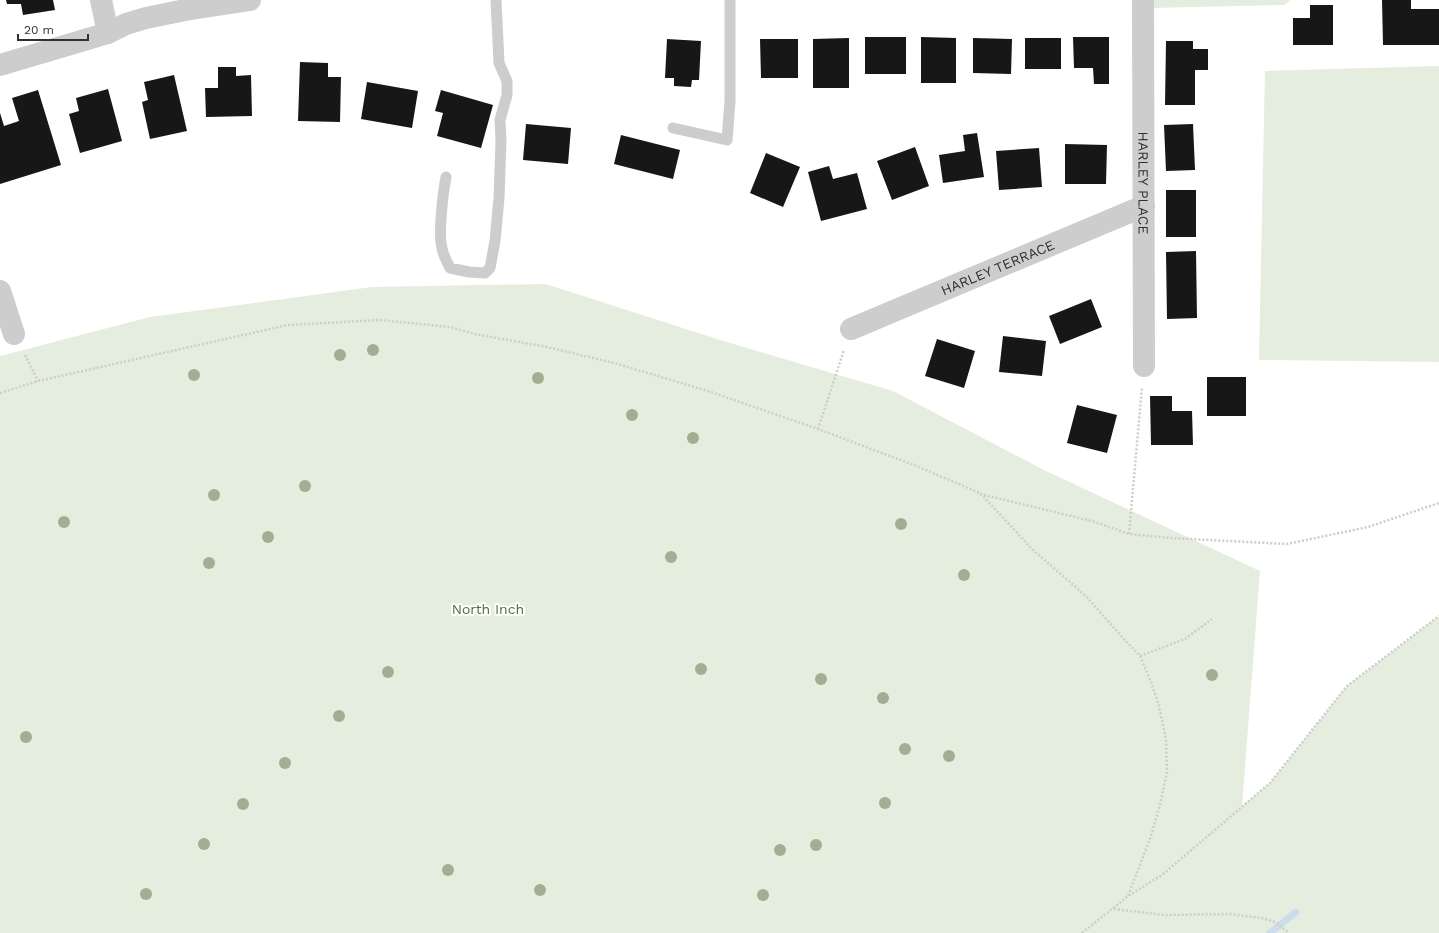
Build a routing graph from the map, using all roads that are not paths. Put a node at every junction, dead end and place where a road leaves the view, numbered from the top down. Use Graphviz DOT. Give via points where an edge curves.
graph roads {
  1 [pos="101,0"];
  2 [pos="250,0"];
  3 [pos="496,0"];
  4 [pos="730,0"];
  5 [pos="1143,0"];
  6 [pos="108,33"];
  7 [pos="0,65"];
  8 [pos="673,128"];
  9 [pos="446,177"];
  10 [pos="1144,206"];
  11 [pos="0,291"];
  12 [pos="851,329"];
  13 [pos="14,334"];
  14 [pos="1144,366"];
  1 -- 6 [label="street"];
  2 -- 6 [label="street" via="146,18"];
  3 -- 9 [label="lane" via="499,64 507,81 507,95 500,120 499,198 495,241 490,268 485,273 450,268 444,257 441,231"];
  4 -- 8 [label="lane" via="730,101 727,140"];
  5 -- 10 [label="street, HARLEY PLACE"];
  6 -- 7 [label="street"];
  10 -- 12 [label="street, HARLEY TERRACE"];
  10 -- 14 [label="street, HARLEY PLACE"];
  11 -- 13 [label="street"];
}
